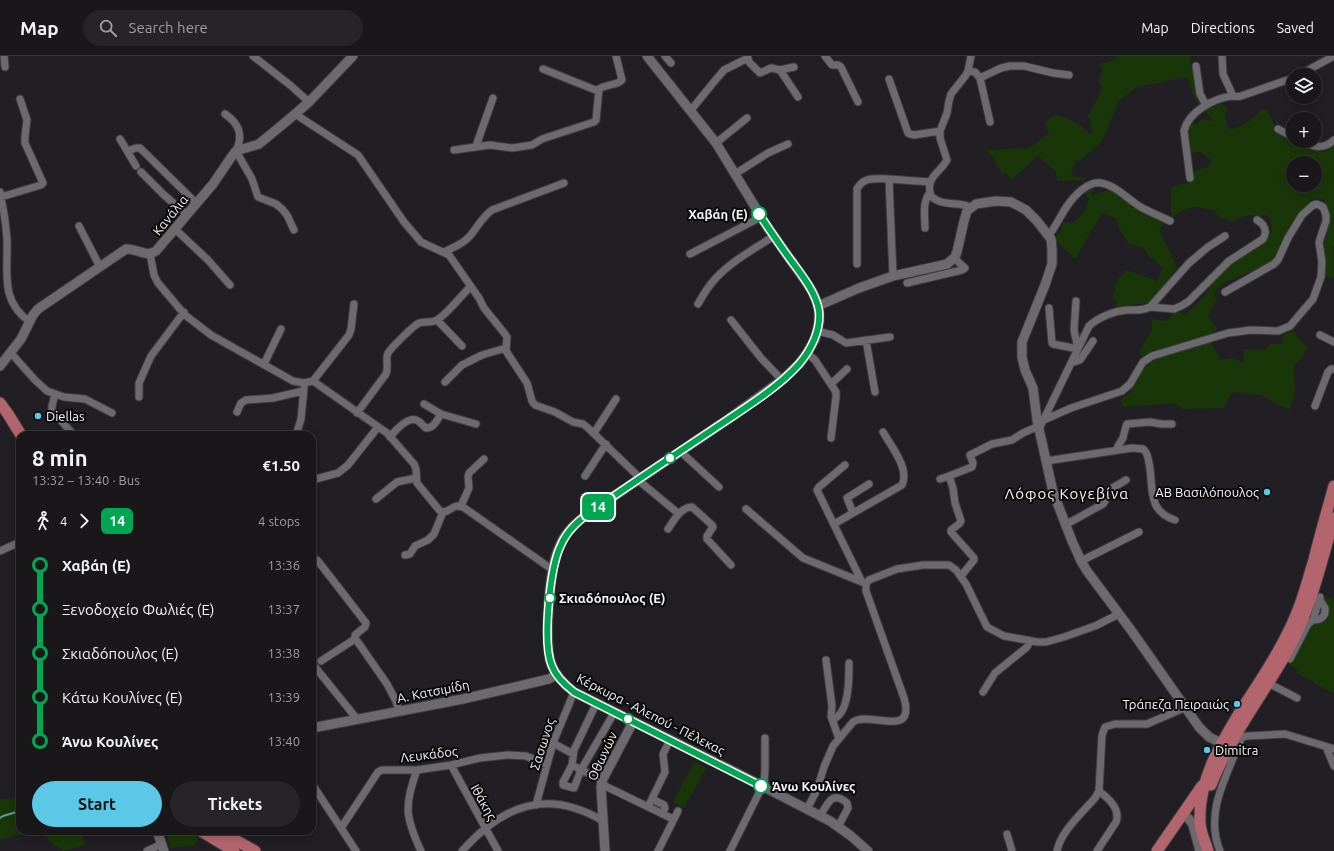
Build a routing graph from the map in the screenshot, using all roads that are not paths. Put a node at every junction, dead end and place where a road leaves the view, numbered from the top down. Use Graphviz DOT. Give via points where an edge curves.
graph roads {
  1 [pos="4,56"];
  2 [pos="253,56"];
  3 [pos="353,56"];
  4 [pos="616,56"];
  5 [pos="647,56"];
  6 [pos="665,56"];
  7 [pos="825,56"];
  8 [pos="970,56"];
  9 [pos="1222,56"];
  10 [pos="1334,56"];
  11 [pos="747,57"];
  12 [pos="671,63"];
  13 [pos="5,66"];
  14 [pos="1196,66"];
  15 [pos="794,67"];
  16 [pos="1312,68"];
  17 [pos="543,69"];
  18 [pos="780,70"];
  19 [pos="968,71"];
  20 [pos="1069,75"];
  21 [pos="980,78"];
  22 [pos="889,79"];
  23 [pos="1286,80"];
  24 [pos="598,91"];
  25 [pos="1233,96"];
  26 [pos="798,97"];
  27 [pos="493,98"];
  28 [pos="20,99"];
  29 [pos="309,102"];
  30 [pos="858,102"];
  31 [pos="1206,105"];
  32 [pos="691,110"];
  33 [pos="225,114"];
  34 [pos="295,114"];
  35 [pos="747,118"];
  36 [pos="990,122"];
  37 [pos="1278,129"];
  38 [pos="940,131"];
  39 [pos="1286,133"];
  40 [pos="120,138"];
  41 [pos="1334,140"];
  42 [pos="716,143"];
  43 [pos="788,144"];
  44 [pos="476,146"];
  45 [pos="1322,146"];
  46 [pos="454,150"];
  47 [pos="127,151"];
  48 [pos="236,151"];
  49 [pos="735,174"];
  50 [pos="1190,178"];
  51 [pos="889,180"];
  52 [pos="930,182"];
  53 [pos="564,183"];
  54 [pos="930,193"];
  55 [pos="0,195"];
  56 [pos="196,203"];
  57 [pos="971,207"];
  58 [pos="186,214"];
  59 [pos="761,217"];
  60 [pos="1256,220"];
  61 [pos="1170,221"];
  62 [pos="79,226"];
  63 [pos="925,228"];
  64 [pos="174,229"];
  65 [pos="294,230"];
  66 [pos="1049,235"];
  67 [pos="774,236"];
  68 [pos="1225,236"];
  69 [pos="444,252"];
  70 [pos="150,254"];
  71 [pos="690,254"];
  72 [pos="954,258"];
  73 [pos="857,264"];
  74 [pos="100,266"];
  75 [pos="893,276"];
  76 [pos="907,283"];
  77 [pos="230,285"];
  78 [pos="470,287"];
  79 [pos="1225,292"];
  80 [pos="1076,301"];
  81 [pos="354,304"];
  82 [pos="698,304"];
  83 [pos="818,306"];
  84 [pos="1150,307"];
  85 [pos="1049,308"];
  86 [pos="184,312"];
  87 [pos="437,320"];
  88 [pos="731,320"];
  89 [pos="30,322"];
  90 [pos="281,329"];
  91 [pos="817,331"];
  92 [pos="1320,335"];
  93 [pos="890,337"];
  94 [pos="866,340"];
  95 [pos="1093,341"];
  96 [pos="1334,342"];
  97 [pos="462,346"];
  98 [pos="506,348"];
  99 [pos="1078,348"];
  100 [pos="10,352"];
  101 [pos="807,353"];
  102 [pos="1071,363"];
  103 [pos="264,364"];
  104 [pos="0,366"];
  105 [pos="847,369"];
  106 [pos="1334,369"];
  107 [pos="782,380"];
  108 [pos="313,381"];
  109 [pos="445,382"];
  110 [pos="304,384"];
  111 [pos="831,384"];
  112 [pos="303,391"];
  113 [pos="875,392"];
  114 [pos="55,394"];
  115 [pos="139,397"];
  116 [pos="616,399"];
  117 [pos="0,403"];
  118 [pos="424,404"];
  119 [pos="1315,406"];
  120 [pos="237,412"];
  121 [pos="112,413"];
  122 [pos="358,413"];
  123 [pos="441,414"];
  124 [pos="1042,423"];
  125 [pos="476,424"];
  126 [pos="1172,424"];
  127 [pos="378,427"];
  128 [pos="19,431"];
  129 [pos="70,431"];
  130 [pos="297,431"];
  131 [pos="884,432"];
  132 [pos="594,433"];
  133 [pos="390,437"];
  134 [pos="831,438"];
  135 [pos="606,444"];
  136 [pos="1117,450"];
  137 [pos="680,451"];
  138 [pos="484,459"];
  139 [pos="1046,461"];
  140 [pos="845,465"];
  141 [pos="585,476"];
  142 [pos="949,476"];
  143 [pos="416,478"];
  144 [pos="316,479"];
  145 [pos="639,479"];
  146 [pos="940,480"];
  147 [pos="1126,480"];
  148 [pos="869,484"];
  149 [pos="1334,486"];
  150 [pos="719,487"];
  151 [pos="376,499"];
  152 [pos="461,506"];
  153 [pos="746,509"];
  154 [pos="443,512"];
  155 [pos="853,513"];
  156 [pos="679,514"];
  157 [pos="1334,518"];
  158 [pos="1175,520"];
  159 [pos="834,524"];
  160 [pos="1065,526"];
  161 [pos="668,529"];
  162 [pos="1139,532"];
  163 [pos="16,544"];
  164 [pos="0,551"];
  165 [pos="405,555"];
  166 [pos="316,560"];
  167 [pos="1081,561"];
  168 [pos="731,565"];
  169 [pos="553,570"];
  170 [pos="961,576"];
  171 [pos="864,583"];
  172 [pos="1119,614"];
  173 [pos="355,639"];
  174 [pos="1030,641"];
  175 [pos="1294,644"];
  176 [pos="1290,659"];
  177 [pos="826,660"];
  178 [pos="321,661"];
  179 [pos="849,663"];
  180 [pos="316,668"];
  181 [pos="557,674"];
  182 [pos="1268,683"];
  183 [pos="574,692"];
  184 [pos="983,692"];
  185 [pos="1297,698"];
  186 [pos="596,704"];
  187 [pos="1184,708"];
  188 [pos="398,711"];
  189 [pos="614,713"];
  190 [pos="357,719"];
  191 [pos="833,720"];
  192 [pos="633,722"];
  193 [pos="316,727"];
  194 [pos="1238,737"];
  195 [pos="765,738"];
  196 [pos="839,739"];
  197 [pos="670,740"];
  198 [pos="553,743"];
  199 [pos="1225,745"];
  200 [pos="1326,747"];
  201 [pos="1334,749"];
  202 [pos="573,754"];
  203 [pos="451,764"];
  204 [pos="547,765"];
  205 [pos="572,765"];
  206 [pos="1334,766"];
  207 [pos="416,770"];
  208 [pos="582,770"];
  209 [pos="1205,780"];
  210 [pos="602,782"];
  211 [pos="762,786"];
  212 [pos="316,790"];
  213 [pos="1099,791"];
  214 [pos="652,799"];
  215 [pos="536,805"];
  216 [pos="648,807"];
  217 [pos="807,809"];
  218 [pos="678,811"];
  219 [pos="662,814"];
  220 [pos="1183,815"];
  221 [pos="820,816"];
  222 [pos="673,819"];
  223 [pos="603,821"];
  224 [pos="838,827"];
  225 [pos="341,828"];
  226 [pos="485,828"];
  227 [pos="1007,834"];
  228 [pos="208,835"];
  229 [pos="227,835"];
  230 [pos="161,839"];
  231 [pos="1204,848"];
  232 [pos="147,851"];
  233 [pos="234,851"];
  234 [pos="255,851"];
  235 [pos="356,851"];
  236 [pos="421,851"];
  237 [pos="462,851"];
  238 [pos="498,851"];
  239 [pos="605,851"];
  240 [pos="658,851"];
  241 [pos="730,851"];
  242 [pos="868,851"];
  243 [pos="1012,851"];
  244 [pos="1057,851"];
  245 [pos="1096,851"];
  246 [pos="1157,851"];
  247 [pos="1220,851"];
  1 -- 13 [label="street"];
  2 -- 29 [label="street"];
  3 -- 29 [label="main road"];
  4 -- 24 [label="street" via="621,81 601,87"];
  5 -- 32 [label="main road, Κέρκυρα - Αλεπού - Πέλεκας"];
  6 -- 12 [label="street"];
  7 -- 30 [label="street" via="832,65 841,67"];
  8 -- 19 [label="street"];
  9 -- 25 [label="street" via="1223,74"];
  10 -- 16 [label="street"];
  11 -- 18 [label="street" via="758,72 771,68"];
  11 -- 32 [label="street" via="724,70"];
  14 -- 31 [label="street" via="1200,94"];
  15 -- 18 [label="street"];
  17 -- 24 [label="street"];
  18 -- 26 [label="street"];
  19 -- 21 [label="street" via="975,72"];
  19 -- 38 [label="street" via="951,94"];
  20 -- 21 [label="street" via="1024,66 1010,66"];
  21 -- 36 [label="street"];
  22 -- 38 [label="street" via="908,133 914,135"];
  23 -- 25 [label="street" via="1241,96"];
  24 -- 44 [label="street" via="594,122 542,139 532,145 512,148 495,145"];
  25 -- 31 [label="street"];
  27 -- 44 [label="street"];
  28 -- 55 [label="street" via="27,120 25,143 43,183"];
  29 -- 34 [label="main road"];
  31 -- 50 [label="street" via="1186,124"];
  32 -- 42 [label="main road, Κέρκυρα - Αλεπού - Πέλεκας"];
  33 -- 48 [label="street" via="237,125 240,140"];
  34 -- 48 [label="main road" via="259,144"];
  34 -- 69 [label="street" via="358,155 404,222 421,242"];
  35 -- 42 [label="street"];
  37 -- 39 [label="street"];
  38 -- 52 [label="street" via="947,160"];
  40 -- 47 [label="street"];
  41 -- 45 [label="street"];
  42 -- 49 [label="main road, Κέρκυρα - Αλεπού - Πέλεκας"];
  43 -- 49 [label="street" via="768,153"];
  44 -- 46 [label="street"];
  47 -- 56 [label="street" via="140,148"];
  47 -- 58 [label="street" via="139,169"];
  48 -- 56 [label="main road, Κανάλια"];
  48 -- 65 [label="street" via="252,179 258,197 282,208"];
  49 -- 59 [label="main road, Κέρκυρα - Αλεπού - Πέλεκας"];
  51 -- 52 [label="street"];
  51 -- 73 [label="street" via="866,180 857,189"];
  51 -- 75 [label="street"];
  52 -- 54 [label="street"];
  53 -- 69 [label="street" via="492,210 468,238"];
  54 -- 57 [label="street" via="933,198 940,201"];
  54 -- 63 [label="street" via="925,202"];
  55 -- 89 [label="street" via="7,240 6,292 15,311"];
  56 -- 58 [label="main road, Κανάλια"];
  57 -- 66 [label="main road" via="985,202 1014,203 1026,210"];
  57 -- 72 [label="main road" via="966,215 959,248"];
  58 -- 64 [label="main road, Κανάλια"];
  59 -- 67 [label="main road, Κέρκυρα - Αλεπού - Πέλεκας"];
  59 -- 71 [label="street"];
  60 -- 84 [label="street" via="1265,230 1263,239 1229,261 1189,302 1174,309"];
  61 -- 66 [label="street" via="1143,208 1111,185 1097,184 1086,186 1080,191"];
  62 -- 74 [label="street"];
  64 -- 70 [label="main road, Κανάλια" via="158,249"];
  64 -- 77 [label="street" via="208,260"];
  66 -- 124 [label="main road" via="1052,249 1051,269 1024,337 1021,352"];
  67 -- 82 [label="street" via="722,272"];
  67 -- 83 [label="main road, Κέρκυρα - Αλεπού - Πέλεκας" via="809,287"];
  68 -- 84 [label="street" via="1188,263"];
  69 -- 78 [label="street" via="454,261"];
  70 -- 74 [label="main road" via="128,248"];
  70 -- 86 [label="street" via="158,283"];
  72 -- 75 [label="main road" via="941,266"];
  72 -- 76 [label="street" via="965,268"];
  74 -- 89 [label="main road" via="44,304"];
  75 -- 83 [label="main road"];
  78 -- 87 [label="street"];
  78 -- 98 [label="street" via="506,334"];
  79 -- 124 [label="street" via="1274,264 1302,215 1316,204 1323,207 1326,221 1319,242 1321,277 1313,298 1290,326 1278,331 1251,330 1228,333 1152,356 1143,362 1130,384 1122,391 1070,408"];
  80 -- 99 [label="street" via="1074,330"];
  81 -- 108 [label="street" via="349,335"];
  83 -- 91 [label="main road, Κέρκυρα - Αλεπού - Πέλεκας"];
  84 -- 99 [label="street" via="1143,310 1126,310 1093,322"];
  85 -- 99 [label="street" via="1052,343"];
  86 -- 103 [label="street" via="211,335"];
  86 -- 115 [label="street" via="151,356 139,383"];
  87 -- 97 [label="street"];
  87 -- 122 [label="street" via="416,324 390,351 386,374"];
  88 -- 107 [label="street"];
  89 -- 100 [label="main road"];
  90 -- 103 [label="street"];
  91 -- 94 [label="street" via="833,335 844,343"];
  91 -- 101 [label="main road, Κέρκυρα - Αλεπού - Πέλεκας"];
  92 -- 96 [label="street"];
  93 -- 94 [label="street"];
  94 -- 113 [label="street"];
  95 -- 102 [label="street" via="1080,360"];
  98 -- 109 [label="street" via="472,359"];
  98 -- 132 [label="street" via="527,383 535,405 583,424"];
  99 -- 102 [label="street"];
  100 -- 104 [label="main road"];
  100 -- 114 [label="street" via="41,386"];
  101 -- 107 [label="main road, Κέρκυρα - Αλεπού - Πέλεκας"];
  101 -- 111 [label="street" via="815,360"];
  102 -- 124 [label="street"];
  103 -- 110 [label="street" via="293,381"];
  105 -- 111 [label="street"];
  106 -- 119 [label="street" via="1328,372"];
  107 -- 137 [label="main road, Κέρκυρα - Αλεπού - Πέλεκας"];
  108 -- 110 [label="street"];
  108 -- 122 [label="street"];
  110 -- 112 [label="street"];
  111 -- 134 [label="street" via="836,397"];
  112 -- 120 [label="street" via="273,398 246,400"];
  112 -- 130 [label="street" via="301,419"];
  114 -- 121 [label="street" via="85,399"];
  114 -- 129 [label="street" via="52,411"];
  116 -- 132 [label="street"];
  117 -- 128 [label="main road"];
  118 -- 123 [label="street"];
  122 -- 127 [label="street"];
  123 -- 125 [label="street"];
  123 -- 133 [label="street" via="430,428 414,420 400,427"];
  124 -- 139 [label="main road"];
  124 -- 142 [label="street" via="1012,440 992,444 970,455 972,467"];
  126 -- 136 [label="street" via="1128,424"];
  127 -- 133 [label="street"];
  127 -- 144 [label="street" via="338,474"];
  131 -- 155 [label="street" via="903,468 904,481 902,485"];
  132 -- 135 [label="street"];
  133 -- 143 [label="street" via="414,464"];
  135 -- 141 [label="street"];
  135 -- 145 [label="street"];
  136 -- 139 [label="street"];
  136 -- 158 [label="street" via="1136,447 1145,451 1148,455 1151,491 1156,505 1165,516"];
  137 -- 145 [label="main road, Κέρκυρα - Αλεπού - Πέλεκας"];
  137 -- 150 [label="street"];
  138 -- 152 [label="street" via="469,472 469,488"];
  139 -- 160 [label="main road"];
  140 -- 159 [label="street" via="817,489"];
  142 -- 146 [label="street"];
  142 -- 170 [label="street" via="961,521 951,532 974,558"];
  143 -- 151 [label="street" via="397,482"];
  143 -- 154 [label="street" via="418,486"];
  145 -- 156 [label="street"];
  145 -- 169 [label="main road, Κέρκυρα - Αλεπού - Πέλεκας" via="572,527 561,545"];
  147 -- 160 [label="street" via="1109,490 1102,504"];
  148 -- 155 [label="street" via="848,497"];
  149 -- 199 [label="main road" via="1296,615"];
  152 -- 154 [label="street"];
  152 -- 169 [label="street"];
  153 -- 171 [label="street" via="803,558"];
  154 -- 165 [label="street" via="434,534 415,546 410,554"];
  155 -- 159 [label="street"];
  156 -- 161 [label="street"];
  156 -- 168 [label="street" via="692,507 711,524 707,539"];
  157 -- 175 [label="main road" via="1315,607"];
  159 -- 171 [label="street"];
  160 -- 167 [label="main road"];
  162 -- 167 [label="street"];
  163 -- 164 [label="street"];
  166 -- 173 [label="street" via="366,623 355,635"];
  167 -- 172 [label="main road"];
  169 -- 181 [label="main road, Κέρκυρα - Αλεπού - Πέλεκας" via="548,649 551,664"];
  170 -- 171 [label="street" via="948,564 923,565 897,570"];
  170 -- 174 [label="street" via="987,628 1004,636"];
  171 -- 196 [label="street" via="906,704 905,715 898,721 865,718 856,720"];
  172 -- 174 [label="street" via="1056,640"];
  172 -- 187 [label="main road"];
  173 -- 178 [label="street"];
  173 -- 188 [label="street" via="387,684"];
  174 -- 184 [label="street" via="1027,647 995,674"];
  175 -- 176 [label="street"];
  175 -- 182 [label="main road"];
  177 -- 191 [label="street"];
  179 -- 191 [label="street" via="845,704 841,713"];
  180 -- 190 [label="street"];
  181 -- 183 [label="main road, Κέρκυρα - Αλεπού - Πέλεκας"];
  181 -- 188 [label="main road, Α. Κατσιμίδη" via="537,682"];
  182 -- 185 [label="street"];
  182 -- 194 [label="main road"];
  183 -- 186 [label="main road, Κέρκυρα - Αλεπού - Πέλεκας"];
  183 -- 198 [label="street, Σασωνος"];
  186 -- 189 [label="main road, Κέρκυρα - Αλεπού - Πέλεκας"];
  186 -- 202 [label="street"];
  187 -- 199 [label="main road" via="1202,731"];
  187 -- 213 [label="street" via="1147,724 1105,726 1102,735"];
  188 -- 190 [label="main road, Α. Κατσιμίδη"];
  189 -- 192 [label="main road, Κέρκυρα - Αλεπού - Πέλεκας"];
  189 -- 208 [label="street"];
  190 -- 193 [label="main road, Α. Κατσιμίδη"];
  191 -- 196 [label="street"];
  192 -- 197 [label="main road, Κέρκυρα - Αλεπού - Πέλεκας"];
  192 -- 210 [label="main road, Οθωνών"];
  194 -- 199 [label="main road"];
  194 -- 200 [label="street" via="1285,734"];
  194 -- 247 [label="street" via="1215,811 1214,832"];
  195 -- 211 [label="street"];
  196 -- 217 [label="street" via="833,746"];
  197 -- 211 [label="main road, Κέρκυρα - Αλεπού - Πέλεκας"];
  197 -- 214 [label="street" via="663,754 665,772"];
  198 -- 202 [label="street"];
  198 -- 204 [label="street, Σασωνος"];
  199 -- 209 [label="main road"];
  199 -- 231 [label="main road" via="1208,797"];
  200 -- 201 [label="street"];
  200 -- 206 [label="street"];
  202 -- 205 [label="street"];
  203 -- 204 [label="street, Λευκάδος" via="511,754 526,756"];
  203 -- 207 [label="street, Λευκάδος"];
  203 -- 226 [label="street, Ιθάκης"];
  204 -- 215 [label="street, Σασωνος"];
  205 -- 208 [label="street"];
  205 -- 208 [label="street" via="563,785 574,788"];
  207 -- 225 [label="street, Λευκάδος" via="380,770"];
  207 -- 236 [label="street" via="407,811"];
  208 -- 210 [label="street"];
  209 -- 220 [label="main road"];
  209 -- 231 [label="main road" via="1200,822"];
  210 -- 216 [label="street"];
  210 -- 223 [label="main road, Οθωνών" via="600,791"];
  211 -- 217 [label="main road, Κέρκυρα - Αλεπού - Πέλεκας"];
  211 -- 241 [label="street"];
  212 -- 225 [label="street"];
  213 -- 244 [label="street" via="1065,832"];
  213 -- 245 [label="street" via="1114,806 1118,817"];
  214 -- 216 [label="street"];
  214 -- 219 [label="street" via="664,805"];
  215 -- 223 [label="street" via="573,807"];
  215 -- 226 [label="street" via="515,810"];
  216 -- 219 [label="street"];
  217 -- 221 [label="main road, Κέρκυρα - Αλεπού - Πέλεκας"];
  218 -- 222 [label="street"];
  219 -- 222 [label="street"];
  220 -- 231 [label="main road" via="1193,825"];
  220 -- 246 [label="main road"];
  221 -- 224 [label="main road, Κέρκυρα - Αλεπού - Πέλεκας"];
  221 -- 224 [label="street" via="833,798 840,798 847,803 848,808"];
  222 -- 240 [label="street"];
  223 -- 239 [label="main road, Οθωνών"];
  224 -- 242 [label="main road, Κέρκυρα - Αλεπού - Πέλεκας"];
  225 -- 235 [label="street"];
  226 -- 237 [label="street"];
  226 -- 238 [label="street, Ιθάκης"];
  227 -- 243 [label="street"];
  228 -- 233 [label="main road"];
  229 -- 234 [label="main road"];
  230 -- 232 [label="street"];
}
